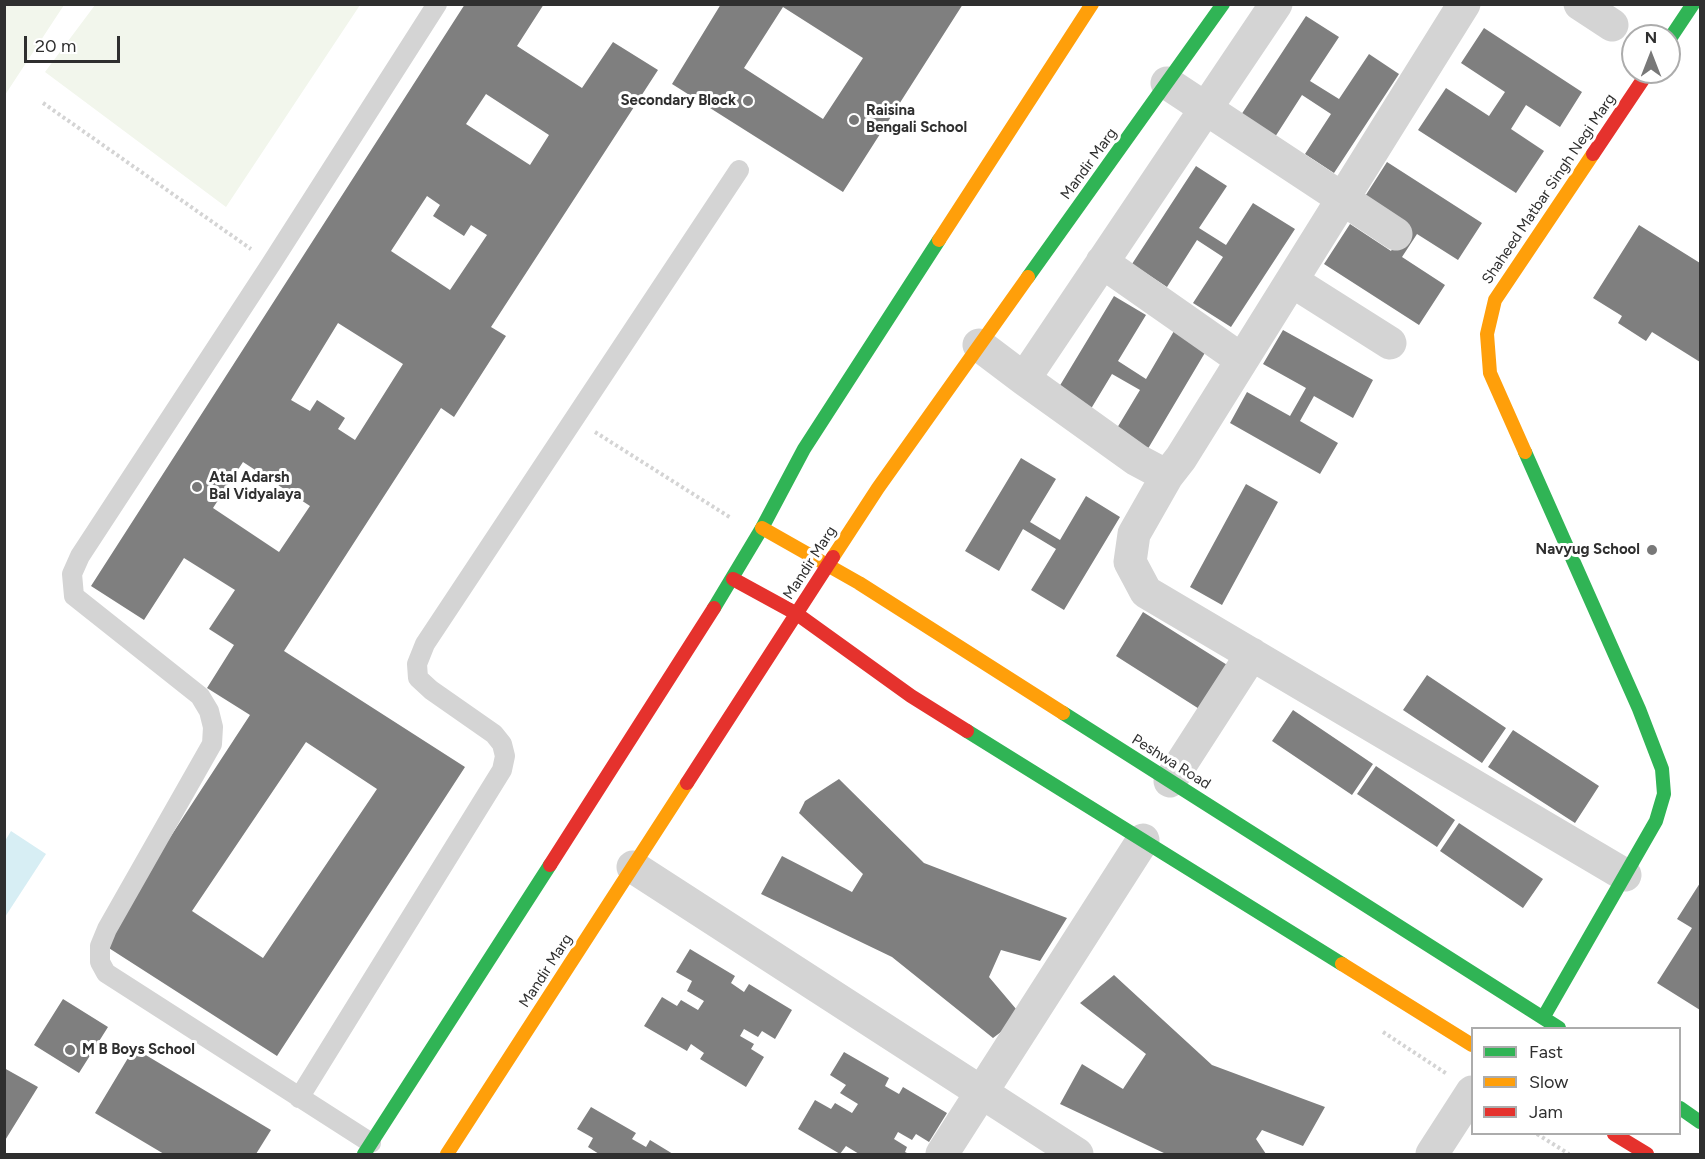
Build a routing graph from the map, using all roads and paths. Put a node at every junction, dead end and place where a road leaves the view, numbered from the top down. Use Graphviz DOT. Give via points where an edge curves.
graph roads {
  1 [pos="437,4"];
  2 [pos="1092,4"];
  3 [pos="1223,4"];
  4 [pos="1275,4"];
  5 [pos="1464,4"];
  6 [pos="1580,4"];
  7 [pos="1693,4"];
  8 [pos="1680,24"];
  9 [pos="1612,25"];
  10 [pos="1167,83"];
  11 [pos="1640,84"];
  12 [pos="43,103"];
  13 [pos="1205,108"];
  14 [pos="739,170"];
  15 [pos="1344,199"];
  16 [pos="1396,234"];
  17 [pos="1102,262"];
  18 [pos="271,264"];
  19 [pos="1292,281"];
  20 [pos="1390,343"];
  21 [pos="979,345"];
  22 [pos="1242,360"];
  23 [pos="1024,379"];
  24 [pos="621,447"];
  25 [pos="1167,476"];
  26 [pos="717,510"];
  27 [pos="762,528"];
  28 [pos="828,565"];
  29 [pos="733,579"];
  30 [pos="797,614"];
  31 [pos="1252,654"];
  32 [pos="1170,781"];
  33 [pos="1143,840"];
  34 [pos="633,867"];
  35 [pos="1625,875"];
  36 [pos="1543,1018"];
  37 [pos="1556,1027"];
  38 [pos="1471,1044"];
  39 [pos="982,1093"];
  40 [pos="1471,1095"];
  41 [pos="299,1098"];
  42 [pos="1681,1109"];
  43 [pos="1701,1122"];
  44 [pos="1539,1135"];
  45 [pos="1616,1135"];
  46 [pos="367,1149"];
  47 [pos="447,1155"];
  48 [pos="942,1155"];
  49 [pos="1077,1155"];
  50 [pos="1432,1155"];
  51 [pos="1569,1155"];
  52 [pos="1647,1155"];
  1 -- 18 [label="lane"];
  2 -- 27 [label="street" via="804,449"];
  3 -- 10 [label="street, Mandir Marg"];
  4 -- 13 [label="street"];
  5 -- 15 [label="street"];
  6 -- 9 [label="street"];
  7 -- 8 [label="street"];
  10 -- 13 [label="street"];
  10 -- 21 [label="street, Mandir Marg"];
  11 -- 35 [label="street, Shaheed Matbar Singh Negi Marg" via="1495,300 1487,334 1490,373 1640,709 1662,769 1664,794 1656,822"];
  12 -- 18 [label="path"];
  13 -- 15 [label="street"];
  13 -- 17 [label="street"];
  14 -- 41 [label="lane" via="425,644 417,664 418,678 494,734 502,744 504,763"];
  15 -- 16 [label="street"];
  15 -- 19 [label="street"];
  17 -- 22 [label="street"];
  17 -- 23 [label="street"];
  18 -- 41 [label="lane" via="80,556 72,574 72,586 74,596 200,696 210,711 213,727 212,744 107,929 100,946 100,962 106,973"];
  19 -- 20 [label="street"];
  19 -- 22 [label="street"];
  21 -- 23 [label="street"];
  21 -- 28 [label="street, Mandir Marg"];
  22 -- 25 [label="street"];
  23 -- 25 [label="street" via="1137,460"];
  24 -- 26 [label="path"];
  25 -- 31 [label="street" via="1134,534 1130,562 1146,592"];
  27 -- 28 [label="street, Peshwa Road"];
  27 -- 29 [label="street"];
  28 -- 30 [label="street, Mandir Marg"];
  28 -- 32 [label="street, Peshwa Road"];
  29 -- 30 [label="street"];
  29 -- 46 [label="street"];
  30 -- 33 [label="street" via="911,696"];
  30 -- 34 [label="street, Mandir Marg"];
  31 -- 32 [label="street"];
  31 -- 35 [label="street"];
  32 -- 36 [label="street, Peshwa Road"];
  33 -- 38 [label="street"];
  33 -- 39 [label="street"];
  34 -- 39 [label="street"];
  34 -- 47 [label="street, Mandir Marg"];
  35 -- 36 [label="street, Shaheed Matbar Singh Negi Marg"];
  36 -- 37 [label="street, Peshwa Road"];
  39 -- 48 [label="street"];
  39 -- 49 [label="street"];
  40 -- 50 [label="street"];
  41 -- 46 [label="lane"];
  42 -- 43 [label="street"];
  44 -- 51 [label="path"];
  45 -- 52 [label="street"];
}
